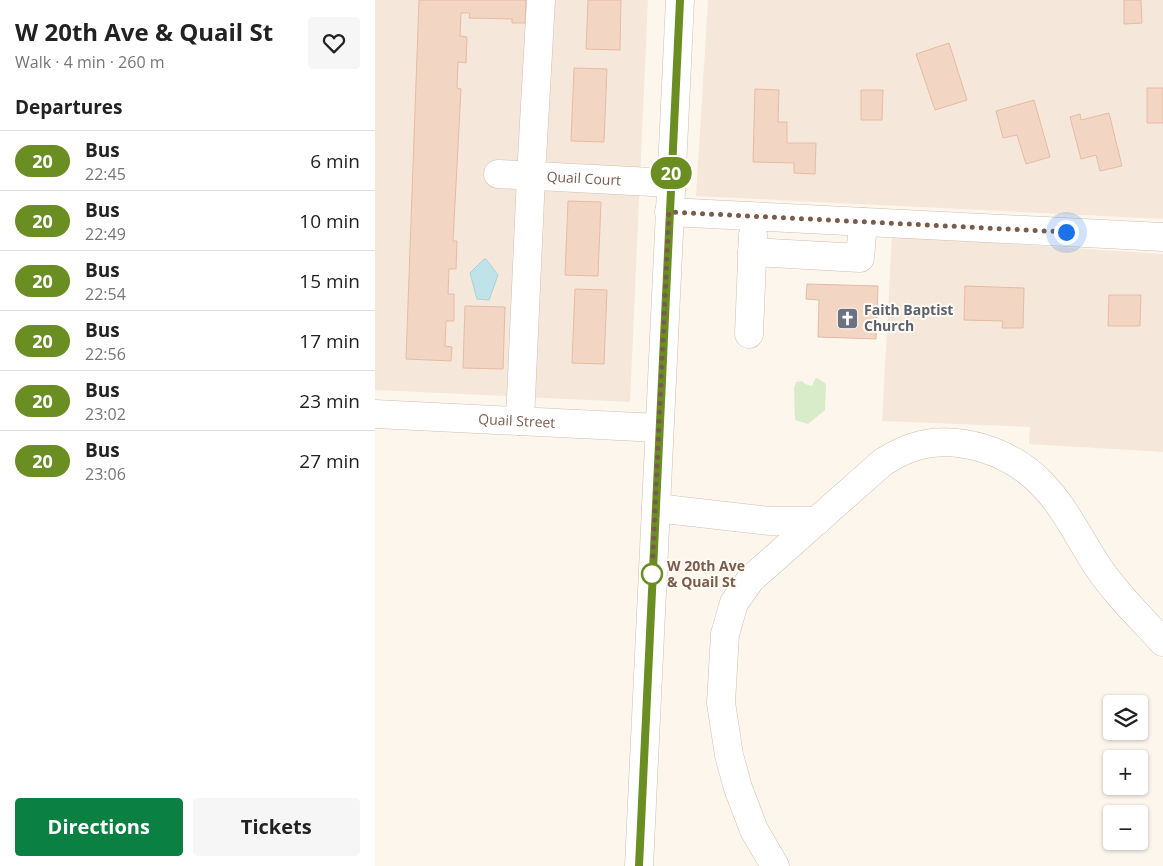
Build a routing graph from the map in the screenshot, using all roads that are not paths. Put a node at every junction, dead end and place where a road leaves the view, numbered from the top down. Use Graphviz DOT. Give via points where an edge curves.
graph roads {
  1 [pos="541,0"];
  2 [pos="679,0"];
  3 [pos="498,174"];
  4 [pos="531,176"];
  5 [pos="671,183"];
  6 [pos="669,212"];
  7 [pos="754,216"];
  8 [pos="863,222"];
  9 [pos="1163,237"];
  10 [pos="752,252"];
  11 [pos="749,334"];
  12 [pos="375,414"];
  13 [pos="520,421"];
  14 [pos="659,428"];
  15 [pos="655,508"];
  16 [pos="817,521"];
  17 [pos="1163,642"];
  18 [pos="639,866"];
  19 [pos="775,866"];
  1 -- 4 [label="street"];
  2 -- 5 [label="street"];
  3 -- 4 [label="street, Quail Court"];
  4 -- 5 [label="street, Quail Court"];
  4 -- 13 [label="street"];
  5 -- 6 [label="street"];
  6 -- 7 [label="street"];
  6 -- 14 [label="street"];
  7 -- 8 [label="street"];
  7 -- 10 [label="street"];
  8 -- 9 [label="street"];
  8 -- 10 [label="street" via="860,258"];
  10 -- 11 [label="street"];
  12 -- 13 [label="street, Quail Street"];
  13 -- 14 [label="street, Quail Street"];
  14 -- 15 [label="street"];
  15 -- 16 [label="street" via="770,521"];
  15 -- 18 [label="street"];
  16 -- 17 [label="street" via="883,462 914,446 967,444 985,448 1027,470 1043,485 1061,507 1098,567"];
  16 -- 19 [label="street" via="747,585 735,603 725,634 721,703 729,755 754,830"];
}
